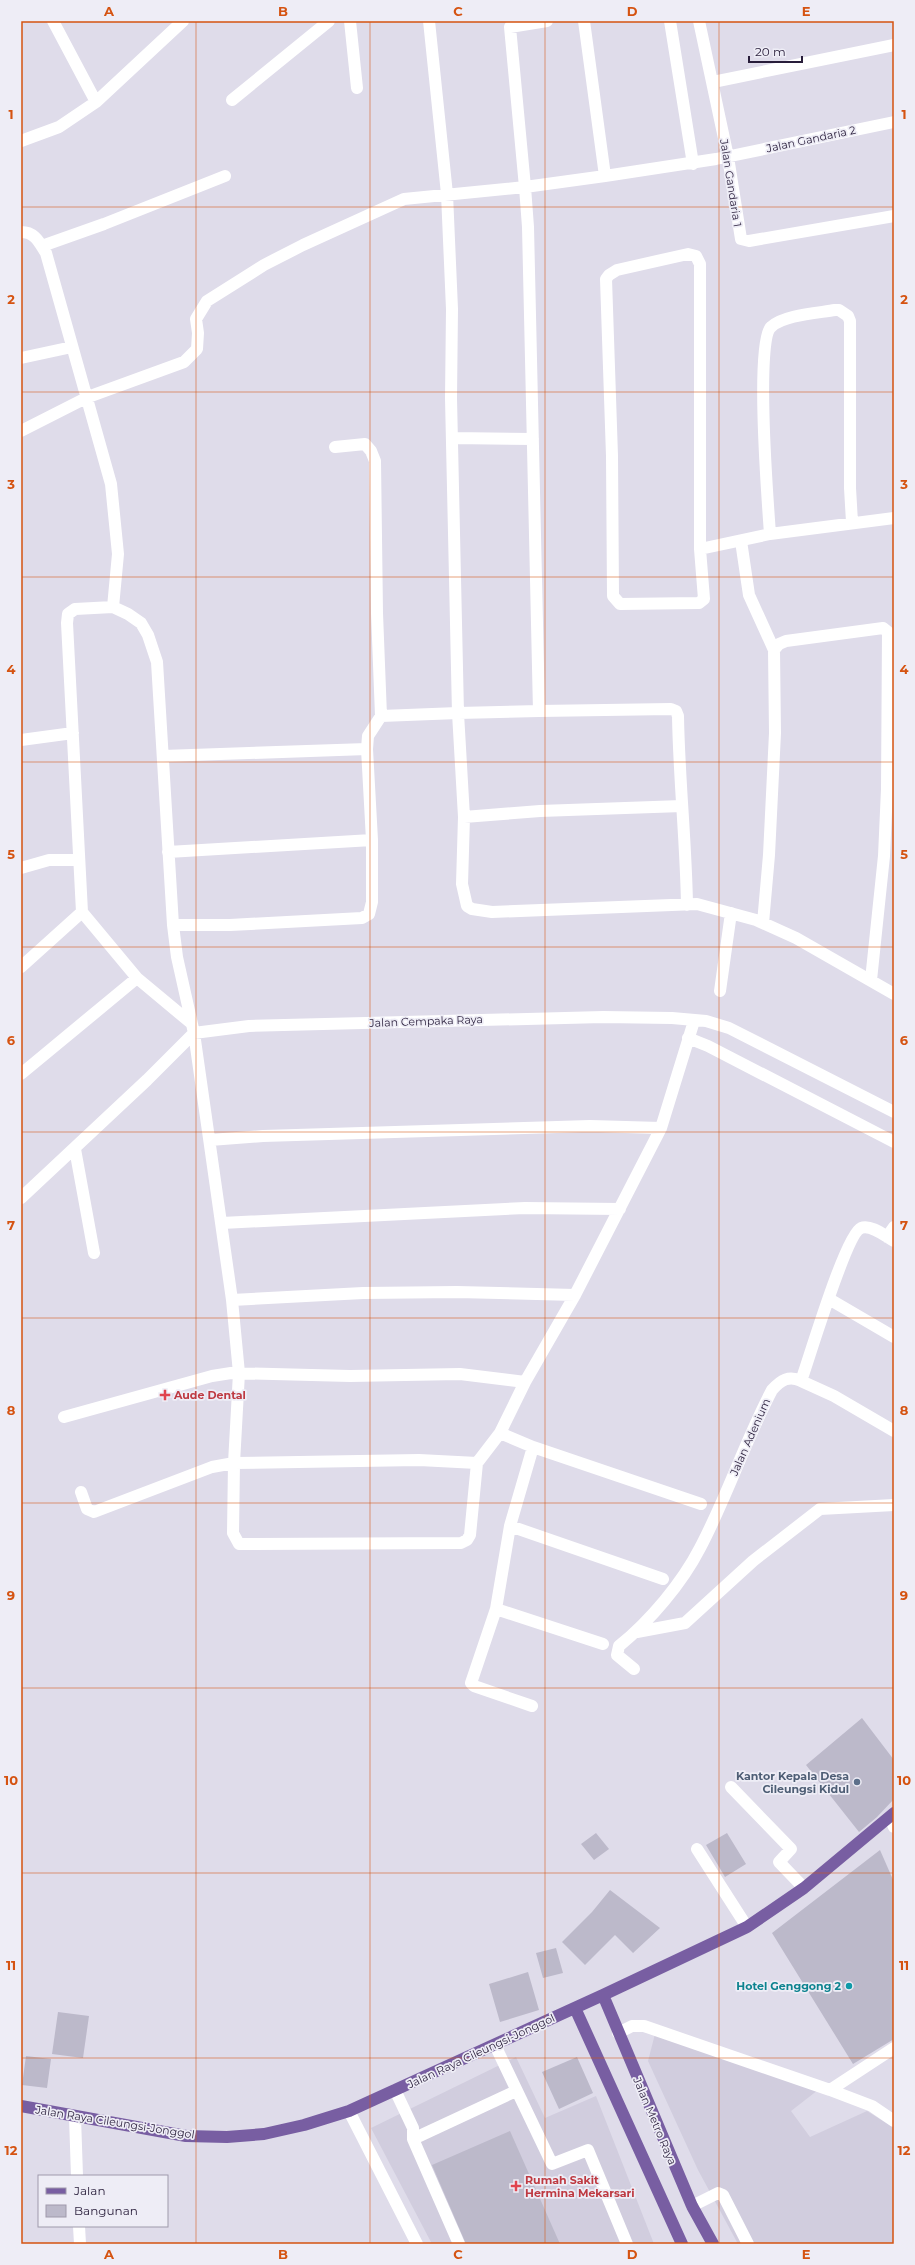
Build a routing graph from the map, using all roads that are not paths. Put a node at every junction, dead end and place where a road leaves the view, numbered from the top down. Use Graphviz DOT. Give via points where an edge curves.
graph roads {
  1 [pos="53,21"];
  2 [pos="183,21"];
  3 [pos="329,21"];
  4 [pos="350,21"];
  5 [pos="429,21"];
  6 [pos="547,21"];
  7 [pos="584,21"];
  8 [pos="670,21"];
  9 [pos="699,21"];
  10 [pos="509,24"];
  11 [pos="894,45"];
  12 [pos="713,82"];
  13 [pos="357,88"];
  14 [pos="232,100"];
  15 [pos="96,102"];
  16 [pos="894,122"];
  17 [pos="22,139"];
  18 [pos="722,158"];
  19 [pos="699,163"];
  20 [pos="225,176"];
  21 [pos="605,176"];
  22 [pos="525,186"];
  23 [pos="447,194"];
  24 [pos="894,216"];
  25 [pos="21,232"];
  26 [pos="42,246"];
  27 [pos="72,348"];
  28 [pos="21,358"];
  29 [pos="88,397"];
  30 [pos="21,431"];
  31 [pos="452,438"];
  32 [pos="533,439"];
  33 [pos="335,447"];
  34 [pos="894,518"];
  35 [pos="852,522"];
  36 [pos="770,534"];
  37 [pos="741,541"];
  38 [pos="700,548"];
  39 [pos="114,607"];
  40 [pos="774,650"];
  41 [pos="539,711"];
  42 [pos="458,713"];
  43 [pos="381,716"];
  44 [pos="73,733"];
  45 [pos="21,740"];
  46 [pos="367,750"];
  47 [pos="163,756"];
  48 [pos="682,806"];
  49 [pos="464,817"];
  50 [pos="372,840"];
  51 [pos="168,852"];
  52 [pos="79,860"];
  53 [pos="21,868"];
  54 [pos="692,905"];
  55 [pos="82,912"];
  56 [pos="731,913"];
  57 [pos="762,923"];
  58 [pos="172,925"];
  59 [pos="21,967"];
  60 [pos="137,978"];
  61 [pos="871,980"];
  62 [pos="720,991"];
  63 [pos="894,994"];
  64 [pos="700,1021"];
  65 [pos="192,1028"];
  66 [pos="698,1042"];
  67 [pos="21,1074"];
  68 [pos="894,1112"];
  69 [pos="661,1128"];
  70 [pos="210,1140"];
  71 [pos="894,1142"];
  72 [pos="75,1149"];
  73 [pos="21,1198"];
  74 [pos="620,1210"];
  75 [pos="222,1223"];
  76 [pos="892,1235"];
  77 [pos="94,1253"];
  78 [pos="575,1295"];
  79 [pos="829,1299"];
  80 [pos="232,1300"];
  81 [pos="894,1337"];
  82 [pos="235,1373"];
  83 [pos="801,1381"];
  84 [pos="525,1382"];
  85 [pos="64,1417"];
  86 [pos="894,1431"];
  87 [pos="500,1433"];
  88 [pos="528,1445"];
  89 [pos="231,1463"];
  90 [pos="477,1463"];
  91 [pos="80,1492"];
  92 [pos="701,1504"];
  93 [pos="894,1504"];
  94 [pos="510,1526"];
  95 [pos="663,1579"];
  96 [pos="496,1609"];
  97 [pos="637,1632"];
  98 [pos="603,1644"];
  99 [pos="634,1669"];
  100 [pos="532,1706"];
  101 [pos="731,1787"];
  102 [pos="893,1819"];
  103 [pos="697,1849"];
  104 [pos="804,1888"];
  105 [pos="746,1927"];
  106 [pos="603,1995"];
  107 [pos="575,2008"];
  108 [pos="618,2033"];
  109 [pos="495,2044"];
  110 [pos="894,2048"];
  111 [pos="395,2090"];
  112 [pos="830,2090"];
  113 [pos="516,2091"];
  114 [pos="21,2106"];
  115 [pos="349,2111"];
  116 [pos="75,2117"];
  117 [pos="894,2121"];
  118 [pos="413,2139"];
  119 [pos="77,2175"];
  120 [pos="692,2206"];
  121 [pos="79,2227"];
  122 [pos="80,2244"];
  123 [pos="417,2244"];
  124 [pos="459,2244"];
  125 [pos="626,2244"];
  126 [pos="682,2244"];
  127 [pos="713,2244"];
  128 [pos="748,2244"];
  1 -- 15 [label="street"];
  2 -- 15 [label="street"];
  3 -- 14 [label="street"];
  4 -- 13 [label="street"];
  5 -- 23 [label="street"];
  6 -- 10 [label="street"];
  7 -- 21 [label="street"];
  8 -- 19 [label="street"];
  9 -- 12 [label="street, Jalan Gandaria 1"];
  10 -- 22 [label="street"];
  11 -- 12 [label="street"];
  12 -- 18 [label="street, Jalan Gandaria 1"];
  15 -- 17 [label="street" via="59,127"];
  16 -- 18 [label="street, Jalan Gandaria 2"];
  18 -- 19 [label="street, Jalan Gandaria 2"];
  18 -- 24 [label="street, Jalan Gandaria 1" via="739,236 743,241"];
  19 -- 21 [label="street, Jalan Gandaria 2"];
  20 -- 26 [label="street"];
  21 -- 22 [label="street, Jalan Gandaria 2"];
  22 -- 23 [label="street, Jalan Gandaria 2"];
  22 -- 32 [label="street"];
  23 -- 29 [label="street, Jalan Gandaria 2" via="404,199 363,216 264,265 207,301 200,309 196,319 196,348 184,362"];
  23 -- 31 [label="street" via="452,309"];
  25 -- 26 [label="street" via="29,232"];
  26 -- 27 [label="street"];
  27 -- 28 [label="street"];
  27 -- 29 [label="street"];
  29 -- 30 [label="street, Jalan Gandaria 2"];
  29 -- 39 [label="street" via="111,484 118,554"];
  31 -- 32 [label="street"];
  31 -- 42 [label="street"];
  32 -- 41 [label="street"];
  33 -- 43 [label="street" via="365,444 375,461"];
  34 -- 35 [label="street"];
  35 -- 36 [label="street"];
  35 -- 36 [label="street" via="850,321 848,316 835,310 778,321 769,328 767,334 764,422"];
  36 -- 37 [label="street"];
  37 -- 38 [label="street"];
  37 -- 40 [label="street" via="749,595"];
  38 -- 38 [label="street" via="700,264 696,256 688,254 617,270 606,279 615,600 620,604 702,602 705,597"];
  39 -- 44 [label="street" via="75,609 68,614"];
  39 -- 47 [label="street" via="141,623 154,648"];
  40 -- 57 [label="street" via="775,733 769,855"];
  40 -- 61 [label="street" via="786,641 880,628 888,632 888,789"];
  41 -- 42 [label="street"];
  41 -- 48 [label="street" via="673,709 678,716"];
  42 -- 43 [label="street"];
  42 -- 49 [label="street"];
  43 -- 46 [label="street" via="368,736"];
  44 -- 45 [label="street"];
  44 -- 52 [label="street"];
  46 -- 47 [label="street"];
  46 -- 50 [label="street"];
  47 -- 51 [label="street"];
  48 -- 49 [label="street" via="540,811"];
  48 -- 54 [label="street"];
  49 -- 54 [label="street" via="462,884 467,906 472,909 492,912"];
  50 -- 51 [label="street"];
  50 -- 58 [label="street" via="372,902 369,914 362,918 230,925"];
  51 -- 58 [label="street"];
  52 -- 53 [label="street" via="49,860"];
  52 -- 55 [label="street"];
  54 -- 56 [label="street"];
  55 -- 59 [label="street"];
  55 -- 60 [label="street"];
  56 -- 57 [label="street"];
  56 -- 62 [label="street"];
  57 -- 61 [label="street" via="802,941"];
  58 -- 65 [label="street"];
  60 -- 65 [label="street"];
  60 -- 67 [label="street"];
  61 -- 63 [label="street"];
  64 -- 65 [label="street, Jalan Cempaka Raya" via="659,1017 507,1018"];
  64 -- 66 [label="street"];
  64 -- 68 [label="street, Jalan Cempaka Raya" via="729,1028"];
  65 -- 70 [label="street"];
  65 -- 72 [label="street"];
  66 -- 69 [label="street"];
  66 -- 71 [label="street"];
  69 -- 70 [label="street" via="590,1126 263,1136"];
  69 -- 74 [label="street"];
  70 -- 75 [label="street"];
  72 -- 73 [label="street"];
  72 -- 77 [label="street"];
  74 -- 75 [label="street" via="525,1208"];
  74 -- 78 [label="street"];
  75 -- 80 [label="street"];
  76 -- 79 [label="street" via="865,1227 853,1234"];
  78 -- 80 [label="street" via="441,1292"];
  78 -- 84 [label="street"];
  79 -- 81 [label="street"];
  79 -- 83 [label="street"];
  80 -- 82 [label="street"];
  82 -- 84 [label="street" via="350,1376 460,1374"];
  82 -- 85 [label="street" via="212,1376"];
  82 -- 89 [label="street"];
  83 -- 86 [label="street" via="834,1396"];
  83 -- 97 [label="street, Jalan Adenium" via="793,1377 786,1378 772,1390 700,1549 666,1600"];
  84 -- 87 [label="street"];
  87 -- 88 [label="street"];
  87 -- 90 [label="street"];
  88 -- 92 [label="street"];
  88 -- 94 [label="street"];
  89 -- 90 [label="street" via="419,1460"];
  89 -- 90 [label="street" via="233,1533 239,1544 247,1544 461,1543 470,1535"];
  89 -- 91 [label="street" via="212,1467 94,1512 87,1509"];
  93 -- 97 [label="street" via="820,1509 753,1561 685,1623"];
  94 -- 95 [label="street"];
  94 -- 96 [label="street"];
  96 -- 98 [label="street"];
  96 -- 100 [label="street" via="471,1683"];
  97 -- 99 [label="street, Jalan Adenium" via="619,1646 617,1652"];
  101 -- 104 [label="street" via="791,1850 779,1862"];
  102 -- 104 [label="main road, Jalan Raya Cileungsi-Jonggol"];
  103 -- 105 [label="street"];
  104 -- 105 [label="main road, Jalan Raya Cileungsi-Jonggol"];
  105 -- 106 [label="main road, Jalan Raya Cileungsi-Jonggol"];
  106 -- 107 [label="main road, Jalan Raya Cileungsi-Jonggol"];
  106 -- 108 [label="main road, Jalan Metro Raya"];
  107 -- 109 [label="main road, Jalan Raya Cileungsi-Jonggol"];
  107 -- 126 [label="main road"];
  108 -- 112 [label="street" via="632,2026 644,2026"];
  108 -- 120 [label="main road, Jalan Metro Raya"];
  109 -- 111 [label="main road, Jalan Raya Cileungsi-Jonggol"];
  109 -- 113 [label="street"];
  110 -- 112 [label="street"];
  111 -- 115 [label="main road, Jalan Raya Cileungsi-Jonggol"];
  111 -- 118 [label="street" via="413,2128"];
  112 -- 117 [label="street" via="872,2106"];
  113 -- 118 [label="street"];
  113 -- 125 [label="street" via="552,2164 588,2150"];
  114 -- 116 [label="main road, Jalan Raya Cileungsi-Jonggol"];
  115 -- 116 [label="main road, Jalan Raya Cileungsi-Jonggol" via="264,2134 228,2137 186,2136"];
  115 -- 123 [label="street"];
  116 -- 119 [label="street"];
  118 -- 124 [label="street"];
  120 -- 127 [label="main road, Jalan Metro Raya"];
  120 -- 128 [label="street" via="718,2193 723,2195"];
  121 -- 122 [label="street"];
}
